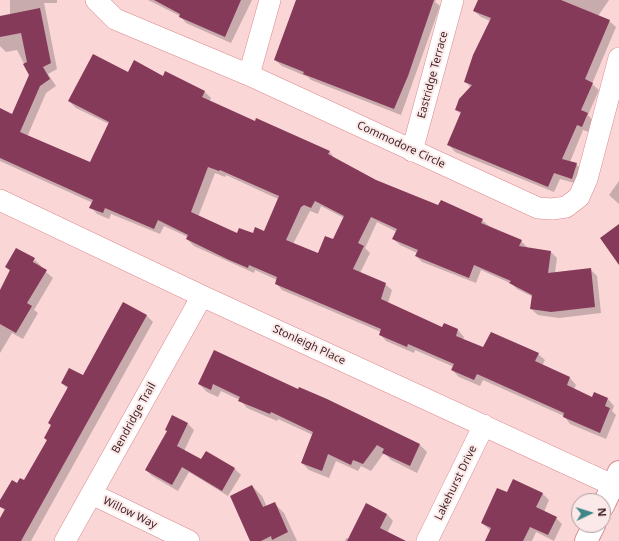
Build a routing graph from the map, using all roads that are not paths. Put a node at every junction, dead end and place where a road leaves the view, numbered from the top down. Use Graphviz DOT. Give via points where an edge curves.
graph roads {
  1 [pos="96,0"];
  2 [pos="270,0"];
  3 [pos="453,0"];
  4 [pos="619,58"];
  5 [pos="249,75"];
  6 [pos="412,151"];
  7 [pos="0,200"];
  8 [pos="202,296"];
  9 [pos="484,425"];
  10 [pos="617,482"];
  11 [pos="611,493"];
  12 [pos="92,494"];
  13 [pos="66,541"];
  14 [pos="190,541"];
  15 [pos="427,541"];
  1 -- 5 [label="street, Commodore Circle" via="115,19"];
  2 -- 5 [label="street"];
  3 -- 6 [label="street, Eastridge Terrace"];
  4 -- 6 [label="street, Commodore Circle" via="587,179 579,197 566,207 538,208"];
  5 -- 6 [label="street, Commodore Circle"];
  7 -- 8 [label="street, Stonleigh Place"];
  8 -- 9 [label="street, Stonleigh Place"];
  8 -- 12 [label="street, Bendridge Trail"];
  9 -- 10 [label="street, Stonleigh Place"];
  9 -- 15 [label="street, Lakehurst Drive"];
  10 -- 11 [label="main road"];
  12 -- 13 [label="street, Bendridge Trail"];
  12 -- 14 [label="street, Willow Way"];
}
